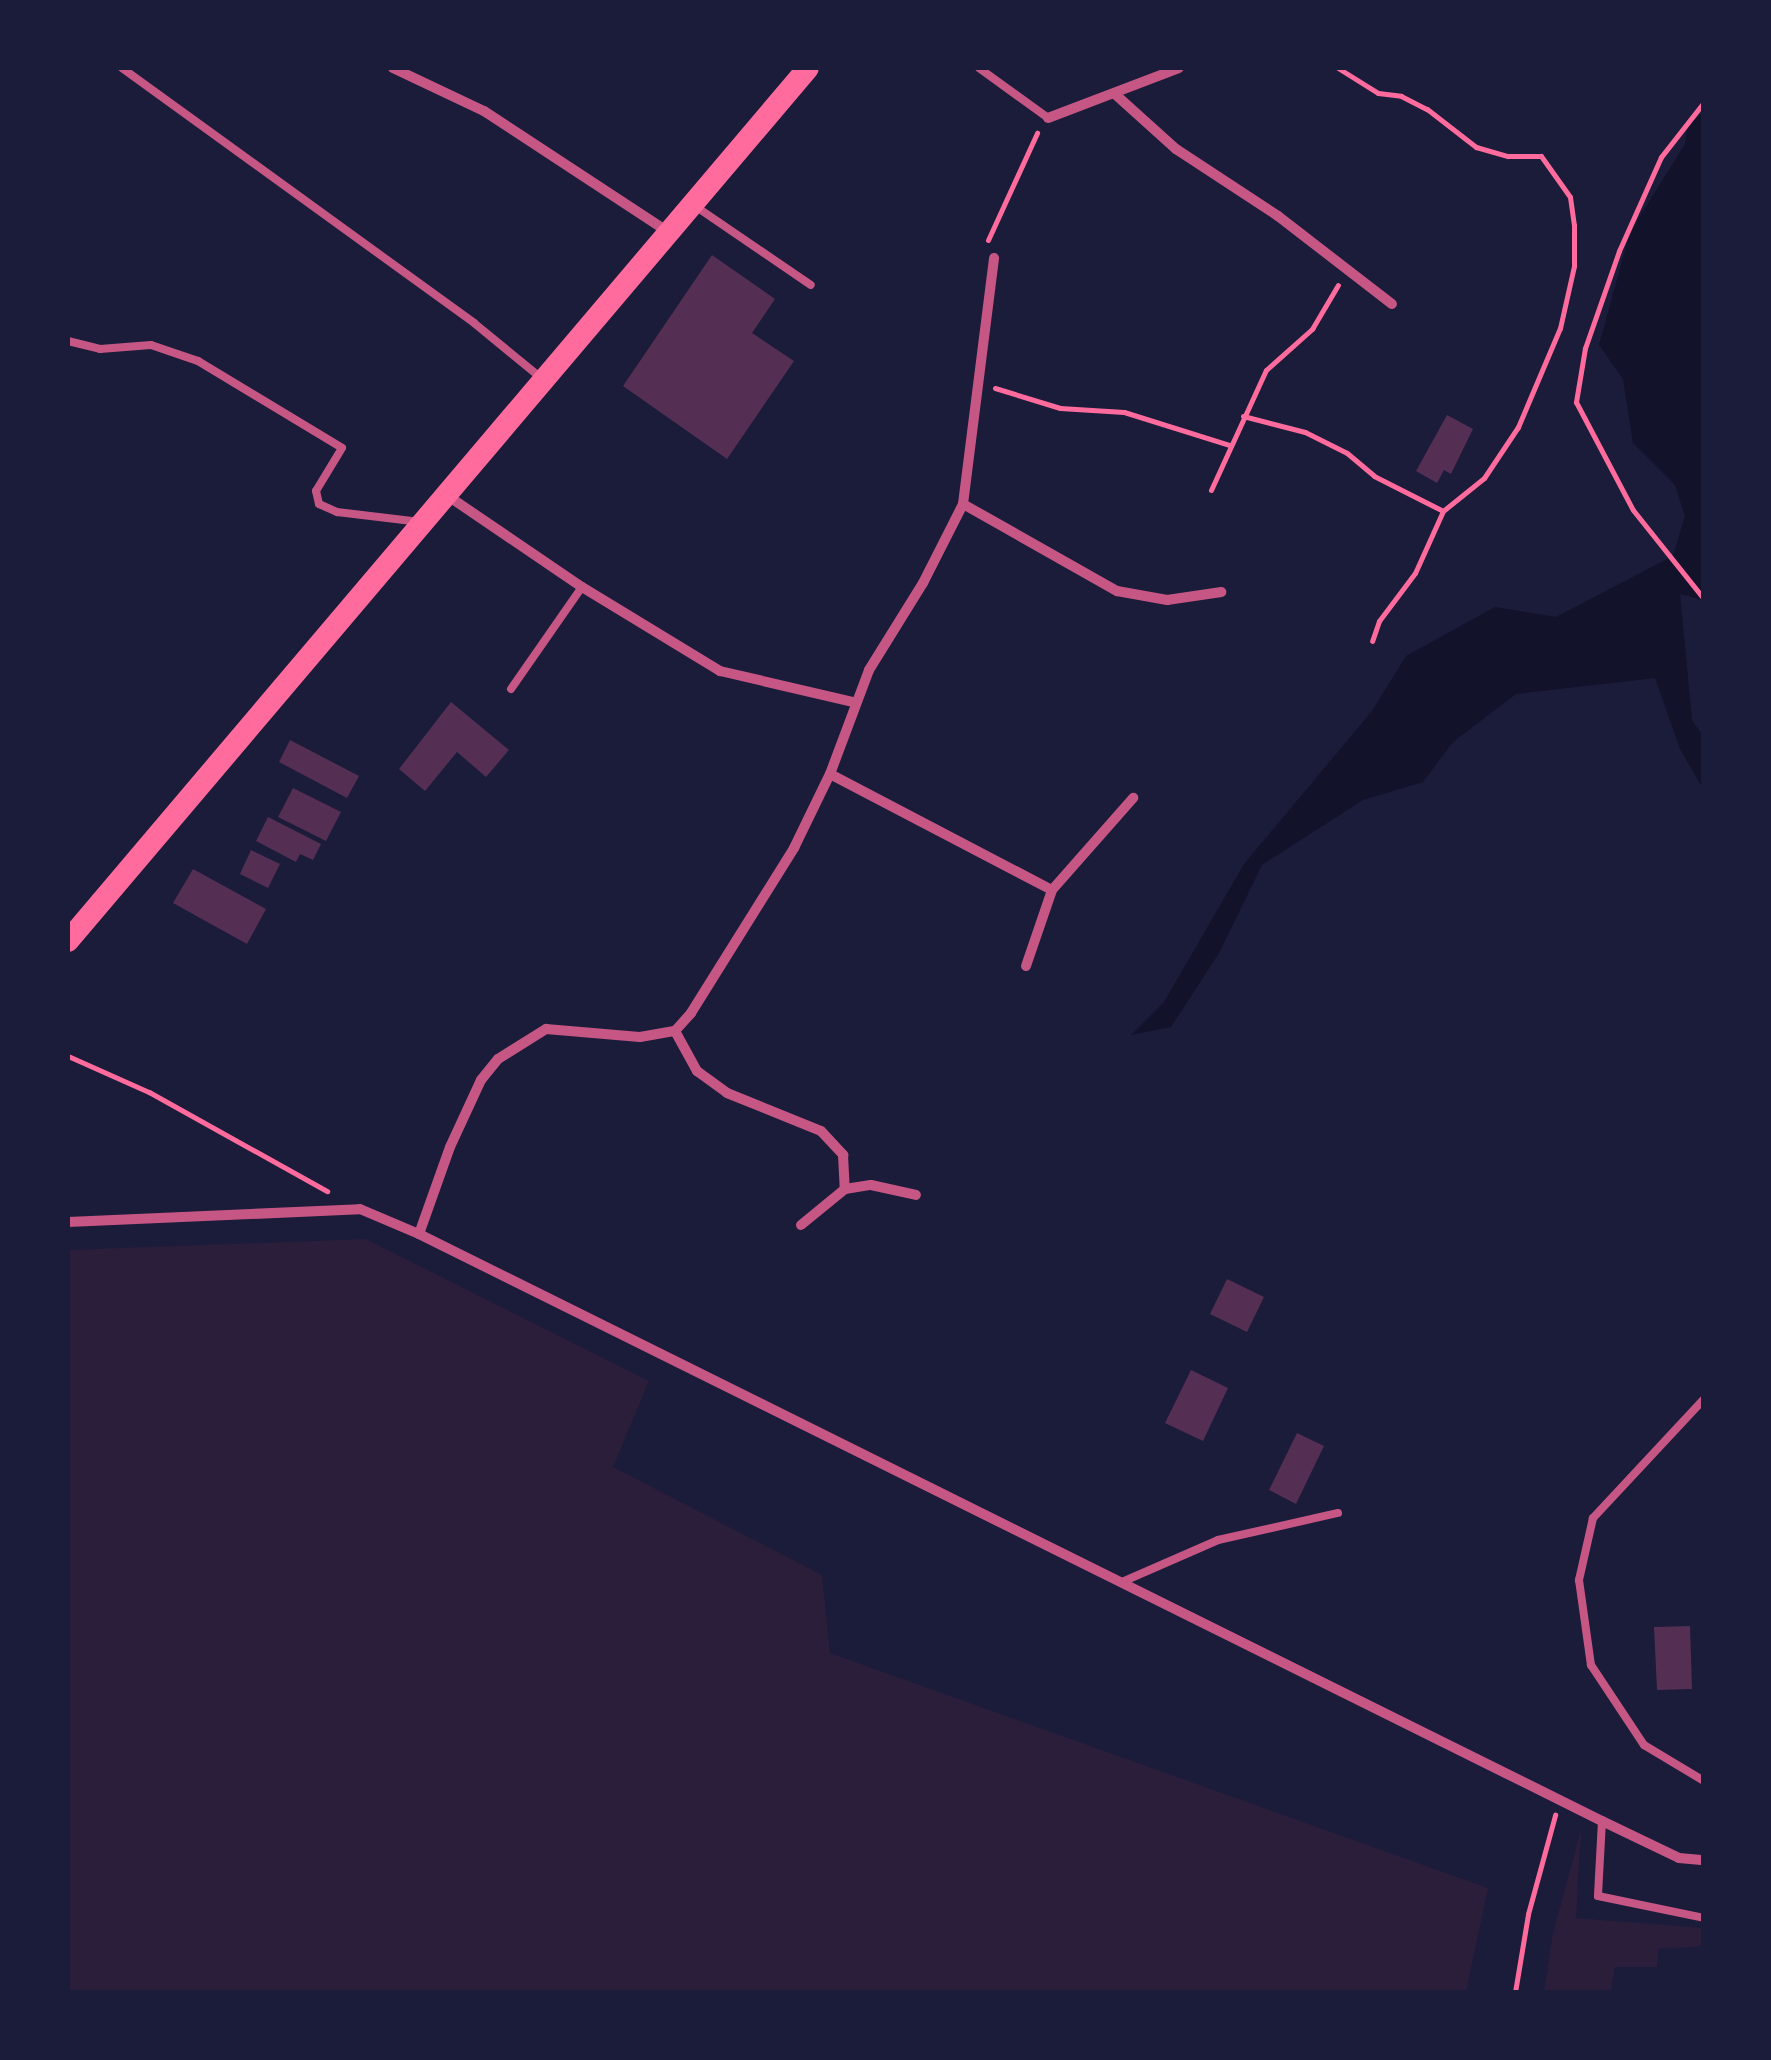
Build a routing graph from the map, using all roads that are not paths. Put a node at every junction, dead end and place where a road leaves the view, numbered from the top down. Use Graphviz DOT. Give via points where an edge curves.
graph roads {
  1 [pos="122,68"];
  2 [pos="393,68"];
  3 [pos="808,68"];
  4 [pos="979,68"];
  5 [pos="1179,68"];
  6 [pos="1116,96"];
  7 [pos="1048,118"];
  8 [pos="692,204"];
  9 [pos="669,232"];
  10 [pos="994,258"];
  11 [pos="811,285"];
  12 [pos="1392,304"];
  13 [pos="68,341"];
  14 [pos="544,380"];
  15 [pos="447,495"];
  16 [pos="963,504"];
  17 [pos="424,522"];
  18 [pos="582,587"];
  19 [pos="1221,592"];
  20 [pos="511,688"];
  21 [pos="853,702"];
  22 [pos="830,774"];
  23 [pos="1133,798"];
  24 [pos="1052,890"];
  25 [pos="68,942"];
  26 [pos="1026,966"];
  27 [pos="675,1031"];
  28 [pos="845,1189"];
  29 [pos="916,1195"];
  30 [pos="68,1222"];
  31 [pos="800,1226"];
  32 [pos="419,1234"];
  33 [pos="1704,1399"];
  34 [pos="1338,1513"];
  35 [pos="1122,1582"];
  36 [pos="1704,1781"];
  37 [pos="1602,1821"];
  38 [pos="1704,1860"];
  39 [pos="1704,1918"];
  1 -- 14 [label="lane"];
  2 -- 9 [label="street" via="484,111"];
  3 -- 8 [label="main road"];
  4 -- 7 [label="lane"];
  5 -- 6 [label="street"];
  6 -- 7 [label="street"];
  6 -- 12 [label="street" via="1176,149"];
  8 -- 9 [label="main road"];
  8 -- 11 [label="lane"];
  9 -- 14 [label="main road"];
  10 -- 16 [label="street"];
  13 -- 17 [label="lane" via="100,349 150,344 198,361 342,448 316,491 319,504"];
  14 -- 15 [label="main road"];
  15 -- 17 [label="main road"];
  15 -- 18 [label="street"];
  16 -- 19 [label="street" via="1118,591 1167,600"];
  16 -- 21 [label="street"];
  17 -- 25 [label="main road"];
  18 -- 20 [label="lane"];
  18 -- 21 [label="street" via="720,672"];
  21 -- 22 [label="street"];
  22 -- 24 [label="street"];
  22 -- 27 [label="street" via="752,919"];
  23 -- 24 [label="street"];
  24 -- 26 [label="street"];
  27 -- 28 [label="street" via="697,1071 727,1093 821,1131 843,1155"];
  27 -- 32 [label="street" via="640,1038 546,1030 498,1059 450,1147"];
  28 -- 29 [label="street" via="871,1186"];
  28 -- 31 [label="street"];
  30 -- 32 [label="street" via="360,1209"];
  32 -- 35 [label="street"];
  33 -- 36 [label="lane" via="1593,1518 1580,1580 1591,1665 1644,1744"];
  34 -- 35 [label="lane" via="1218,1540"];
  35 -- 37 [label="street"];
  37 -- 38 [label="street" via="1679,1858"];
  37 -- 39 [label="lane" via="1598,1896"];
}
